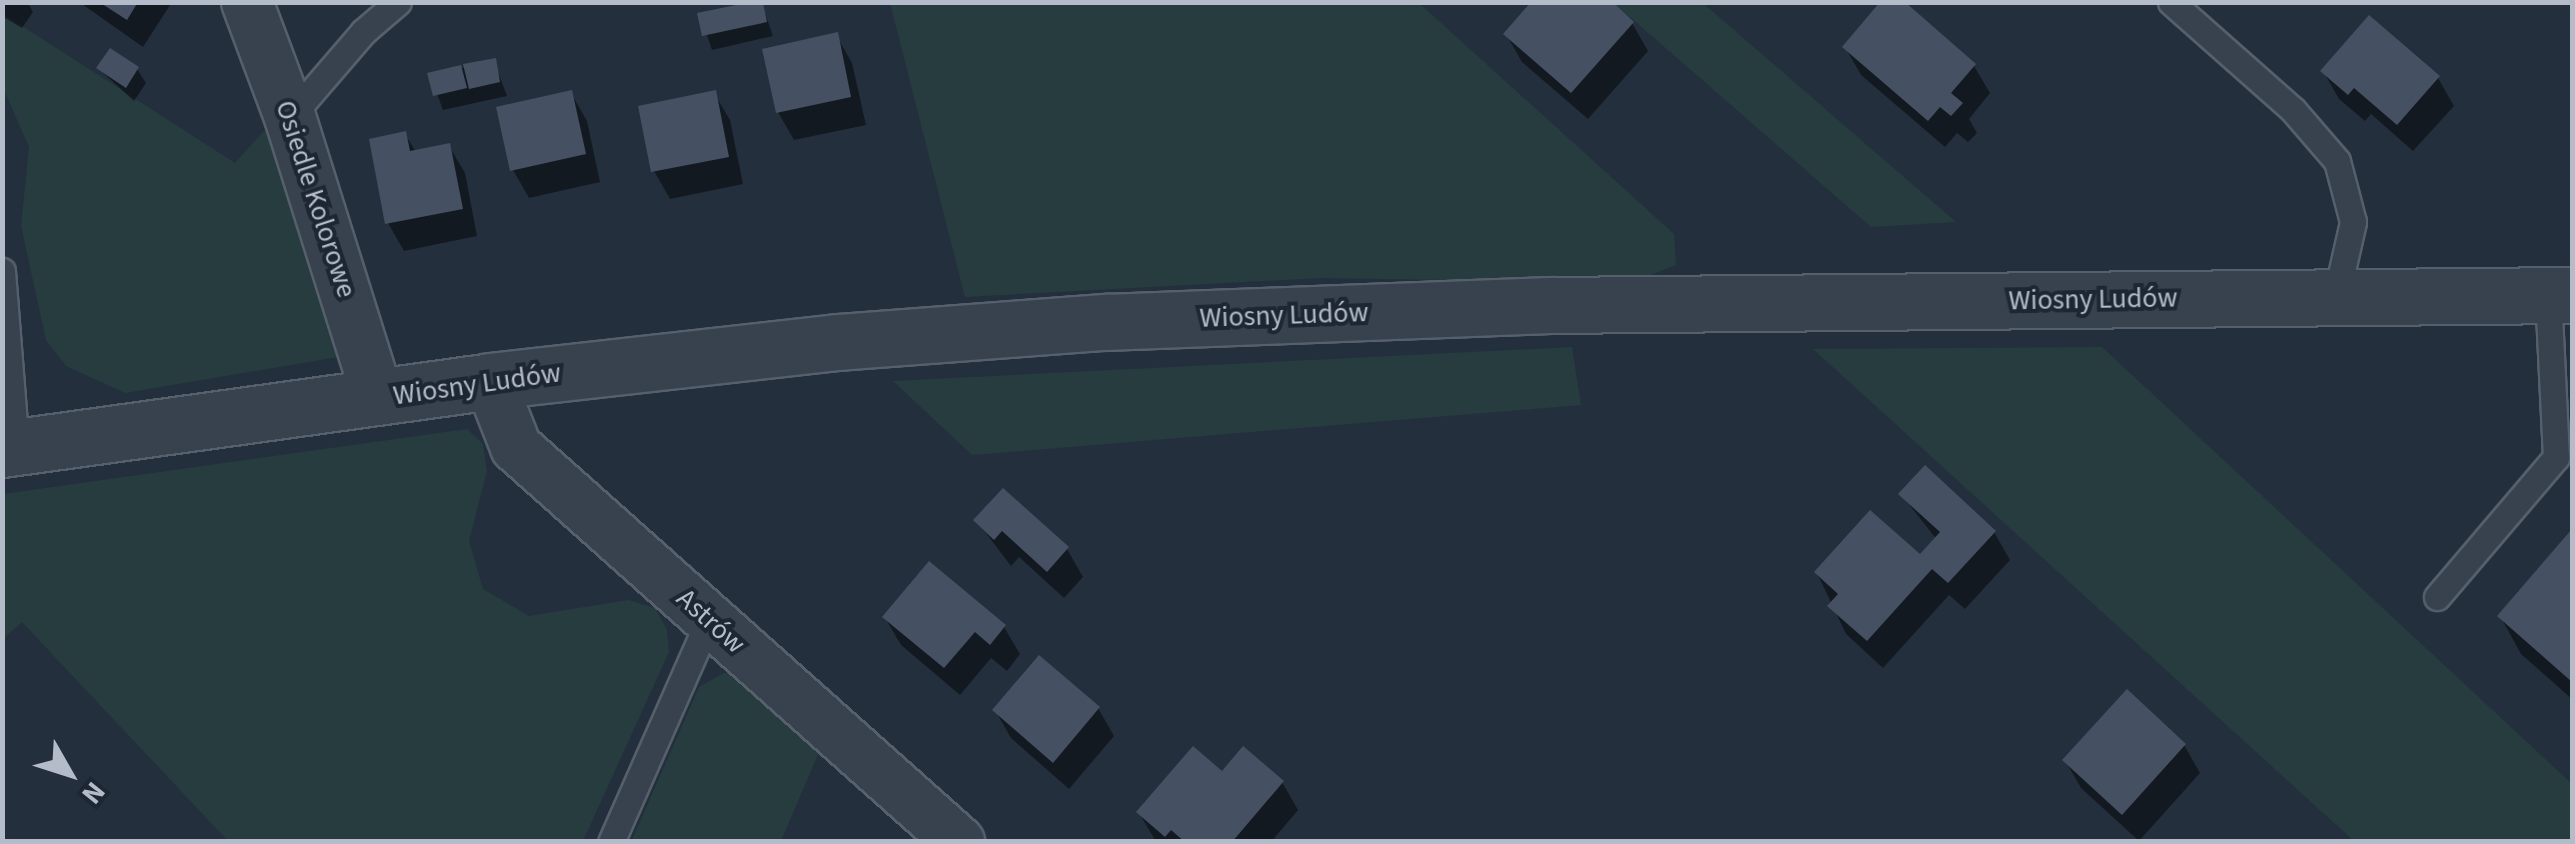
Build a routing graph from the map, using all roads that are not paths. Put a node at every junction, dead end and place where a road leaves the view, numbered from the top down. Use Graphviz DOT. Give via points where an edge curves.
graph roads {
  1 [pos="247,2"];
  2 [pos="398,2"];
  3 [pos="2171,2"];
  4 [pos="290,117"];
  5 [pos="2,272"];
  6 [pos="2560,295"];
  7 [pos="2336,298"];
  8 [pos="490,381"];
  9 [pos="378,397"];
  10 [pos="9,448"];
  11 [pos="2437,596"];
  12 [pos="709,620"];
  13 [pos="611,842"];
  14 [pos="959,842"];
  1 -- 4 [label="street, Osiedle Kolorowe"];
  2 -- 4 [label="lane"];
  3 -- 7 [label="lane" via="2293,110 2337,160 2354,222"];
  4 -- 9 [label="street, Osiedle Kolorowe"];
  5 -- 10 [label="lane"];
  6 -- 7 [label="street, Wiosny Ludów"];
  6 -- 11 [label="lane" via="2556,458"];
  7 -- 8 [label="street, Wiosny Ludów" via="1549,305 1106,322 837,342"];
  8 -- 9 [label="street, Wiosny Ludów"];
  8 -- 12 [label="street, Astrów" via="516,447"];
  9 -- 10 [label="street, Wiosny Ludów"];
  12 -- 13 [label="lane"];
  12 -- 14 [label="street, Astrów"];
}
